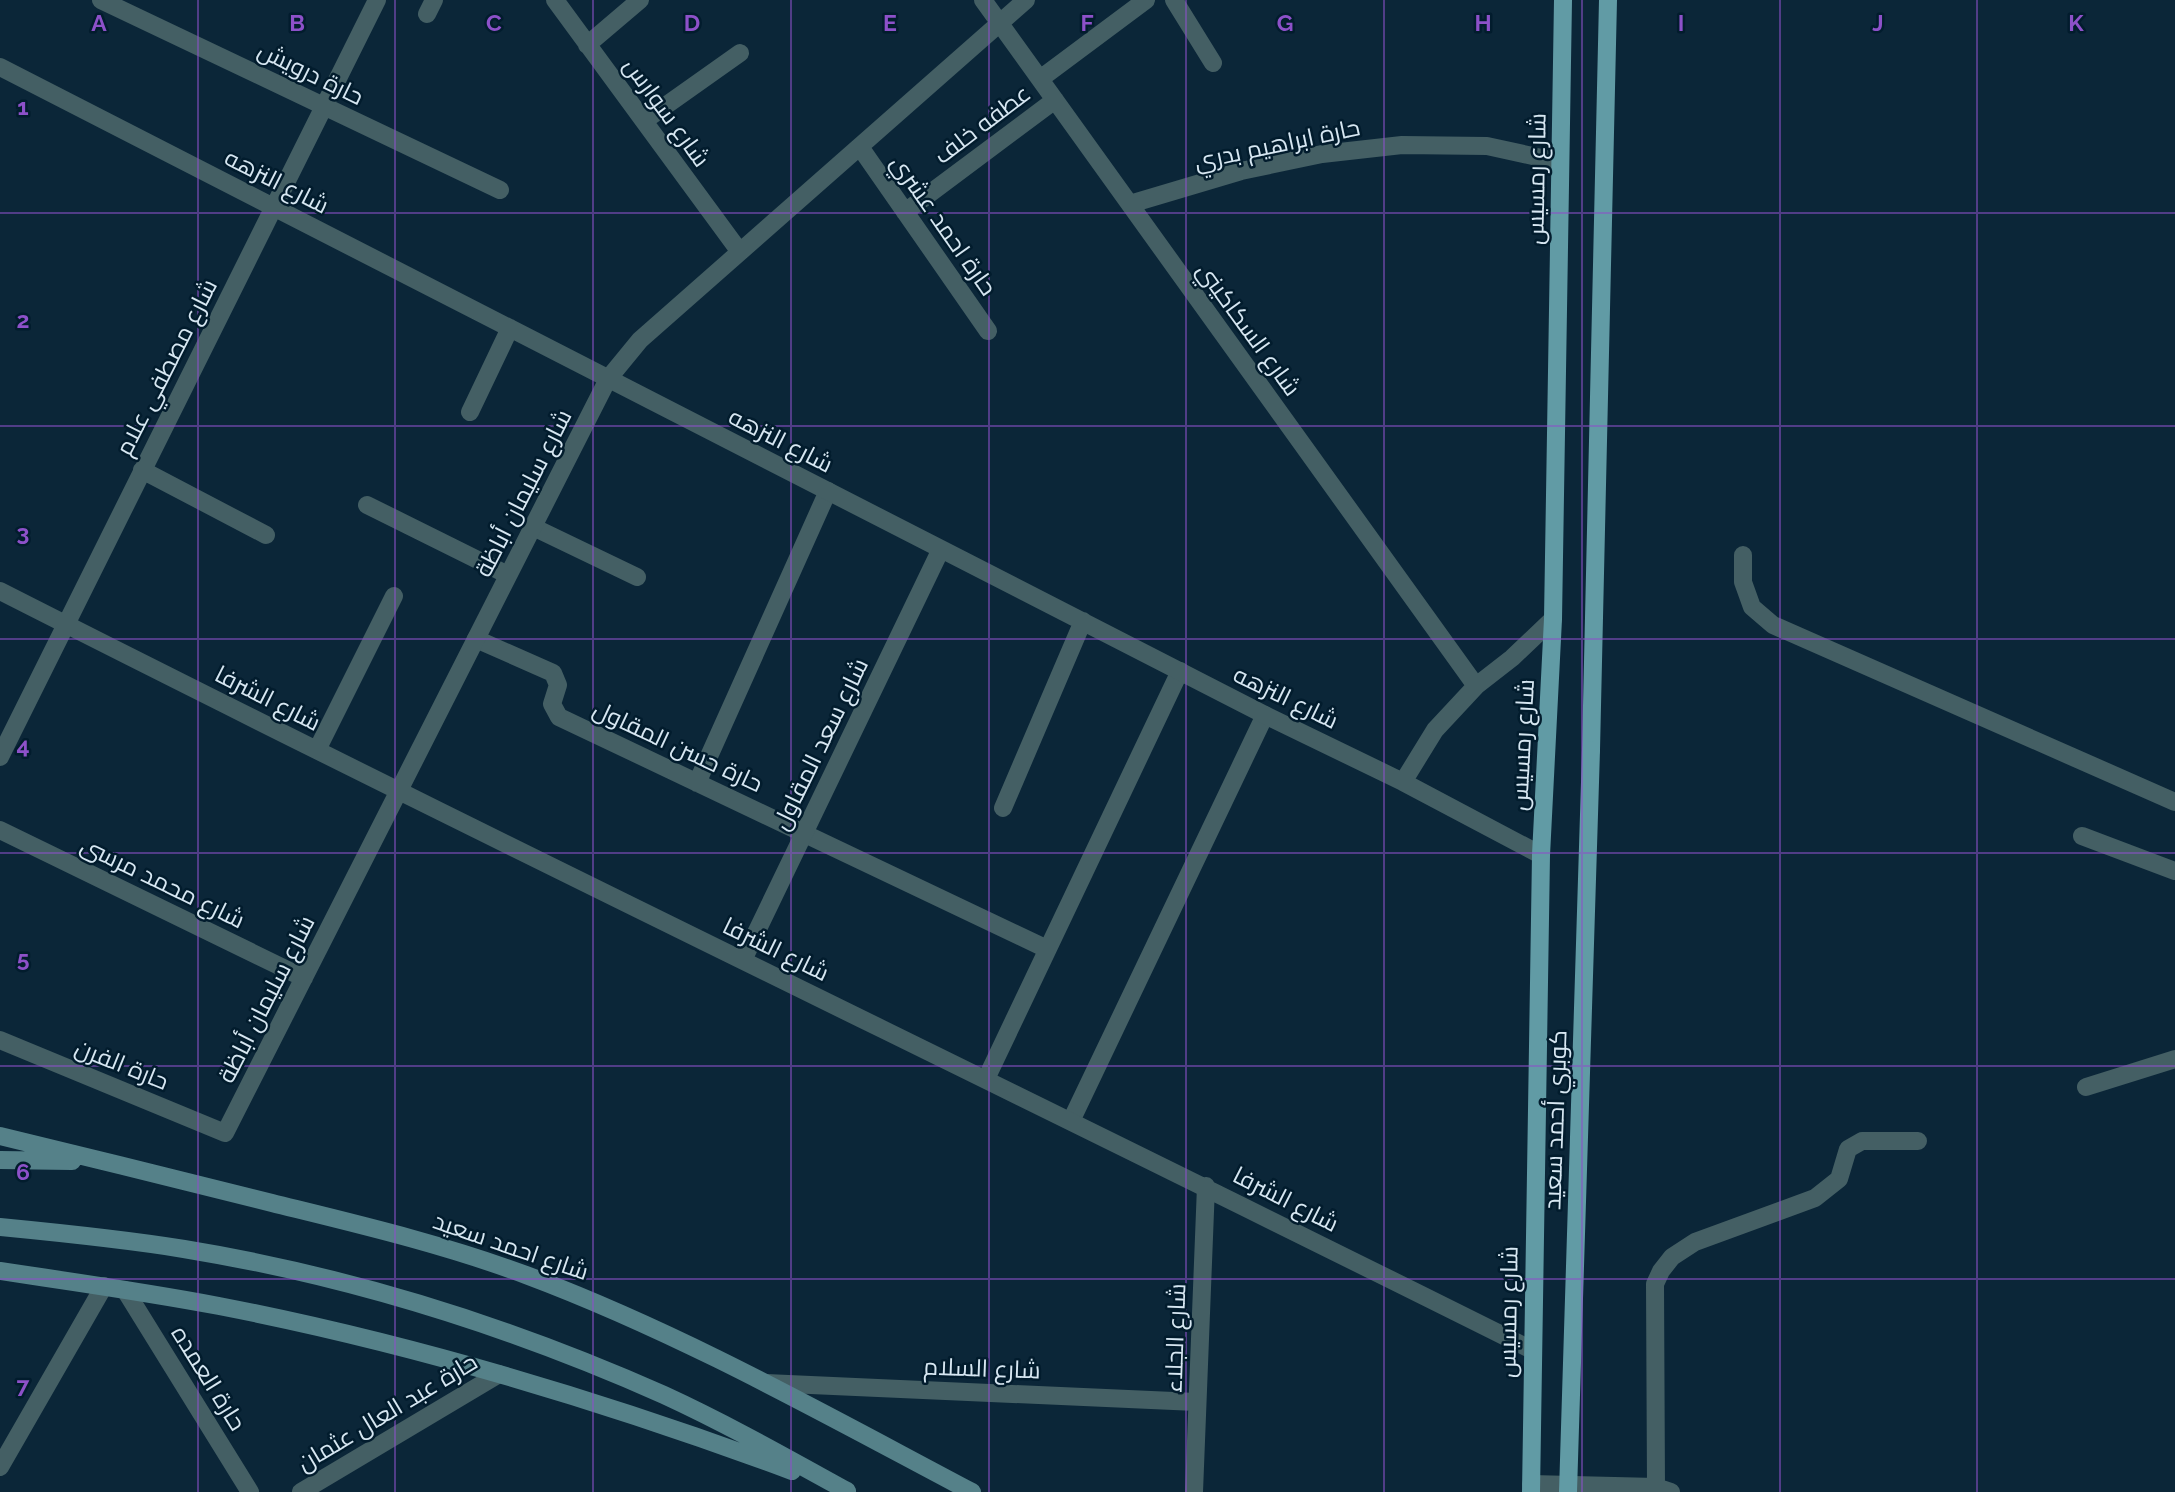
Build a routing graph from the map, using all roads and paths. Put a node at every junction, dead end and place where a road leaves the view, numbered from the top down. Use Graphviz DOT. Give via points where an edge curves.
graph roads {
  1 [pos="101,0"];
  2 [pos="377,0"];
  3 [pos="555,0"];
  4 [pos="640,0"];
  5 [pos="983,0"];
  6 [pos="1026,0"];
  7 [pos="1146,0"];
  8 [pos="1174,0"];
  9 [pos="1563,0"];
  10 [pos="1608,0"];
  11 [pos="999,23"];
  12 [pos="587,45"];
  13 [pos="740,53"];
  14 [pos="1213,63"];
  15 [pos="0,67"];
  16 [pos="1040,79"];
  17 [pos="1055,100"];
  18 [pos="324,106"];
  19 [pos="644,121"];
  20 [pos="860,147"];
  21 [pos="1560,162"];
  22 [pos="500,190"];
  23 [pos="1130,204"];
  24 [pos="274,207"];
  25 [pos="905,212"];
  26 [pos="740,252"];
  27 [pos="510,328"];
  28 [pos="988,331"];
  29 [pos="608,379"];
  30 [pos="470,412"];
  31 [pos="142,470"];
  32 [pos="828,491"];
  33 [pos="367,505"];
  34 [pos="533,527"];
  35 [pos="266,535"];
  36 [pos="941,548"];
  37 [pos="1743,555"];
  38 [pos="508,575"];
  39 [pos="637,577"];
  40 [pos="0,591"];
  41 [pos="394,596"];
  42 [pos="1553,620"];
  43 [pos="1083,621"];
  44 [pos="66,624"];
  45 [pos="476,639"];
  46 [pos="1180,671"];
  47 [pos="1476,686"];
  48 [pos="1265,715"];
  49 [pos="317,750"];
  50 [pos="0,757"];
  51 [pos="1404,782"];
  52 [pos="697,783"];
  53 [pos="398,792"];
  54 [pos="2175,802"];
  55 [pos="1003,808"];
  56 [pos="0,830"];
  57 [pos="804,834"];
  58 [pos="2082,836"];
  59 [pos="1541,855"];
  60 [pos="2175,872"];
  61 [pos="1047,950"];
  62 [pos="743,960"];
  63 [pos="304,978"];
  64 [pos="0,1040"];
  65 [pos="2175,1059"];
  66 [pos="986,1079"];
  67 [pos="2086,1087"];
  68 [pos="1072,1121"];
  69 [pos="225,1133"];
  70 [pos="0,1136"];
  71 [pos="1918,1141"];
  72 [pos="0,1160"];
  73 [pos="103,1161"];
  74 [pos="1206,1186"];
  75 [pos="0,1227"];
  76 [pos="0,1271"];
  77 [pos="104,1286"];
  78 [pos="125,1290"];
  79 [pos="1532,1350"];
  80 [pos="499,1374"];
  81 [pos="765,1383"];
  82 [pos="1196,1402"];
  83 [pos="0,1467"];
  84 [pos="1531,1488"];
  85 [pos="1663,1490"];
  86 [pos="848,1491"];
  87 [pos="250,1492"];
  88 [pos="301,1492"];
  89 [pos="972,1492"];
  90 [pos="1194,1492"];
  91 [pos="1568,1492"];
  1 -- 18 [label="street, حارة درويش"];
  2 -- 18 [label="street, شارع مصطفي علام"];
  3 -- 12 [label="street, شارع سوارس"];
  4 -- 12 [label="street"];
  5 -- 11 [label="street, شارع السكاكيني"];
  6 -- 11 [label="street, شارع سليمان أباظة"];
  7 -- 16 [label="street"];
  8 -- 14 [label="street"];
  9 -- 21 [label="main road, شارع رمسيس"];
  10 -- 91 [label="main road, كوبري أحمد سعيد, bridge"];
  11 -- 16 [label="street, شارع السكاكيني"];
  11 -- 20 [label="street, شارع سليمان أباظة"];
  12 -- 19 [label="street, شارع سوارس"];
  13 -- 19 [label="street"];
  15 -- 24 [label="street, شارع النزهه"];
  16 -- 17 [label="street, شارع السكاكيني"];
  17 -- 23 [label="street, شارع السكاكيني"];
  17 -- 25 [label="street, عطفه خلف"];
  18 -- 22 [label="street, حارة درويش"];
  18 -- 24 [label="street, شارع مصطفي علام"];
  19 -- 26 [label="street, شارع سوارس"];
  20 -- 25 [label="street, حارة احمد عشري"];
  20 -- 26 [label="street, شارع سليمان أباظة"];
  21 -- 23 [label="street, حارة ابراهيم بدري" via="1487,146 1402,145 1322,154"];
  21 -- 42 [label="main road, شارع رمسيس"];
  23 -- 47 [label="street, شارع السكاكيني"];
  24 -- 27 [label="street, شارع النزهه"];
  24 -- 31 [label="street, شارع مصطفي علام"];
  25 -- 28 [label="street, حارة احمد عشري"];
  26 -- 29 [label="street, شارع سليمان أباظة" via="640,340"];
  27 -- 29 [label="street, شارع النزهه"];
  27 -- 30 [label="street"];
  29 -- 32 [label="street, شارع النزهه"];
  29 -- 34 [label="street, شارع سليمان أباظة"];
  31 -- 35 [label="street"];
  31 -- 44 [label="street, شارع مصطفي علام"];
  32 -- 36 [label="street, شارع النزهه"];
  32 -- 52 [label="street"];
  33 -- 38 [label="street"];
  34 -- 38 [label="street, شارع سليمان أباظة"];
  34 -- 39 [label="street"];
  36 -- 43 [label="street, شارع النزهه"];
  36 -- 57 [label="street, شارع سعد المقاول"];
  37 -- 54 [label="street" via="1743,582 1752,607 1773,625"];
  38 -- 45 [label="street, شارع سليمان أباظة"];
  40 -- 44 [label="street, شارع الشرفا"];
  41 -- 49 [label="street"];
  42 -- 47 [label="street"];
  42 -- 59 [label="main road, شارع رمسيس"];
  43 -- 46 [label="street, شارع النزهه"];
  43 -- 55 [label="street"];
  44 -- 49 [label="street, شارع الشرفا"];
  44 -- 50 [label="street, شارع مصطفي علام"];
  45 -- 52 [label="street, حارة حسن المقاول" via="553,673 558,685 552,704 559,717"];
  45 -- 53 [label="street, شارع سليمان أباظة"];
  46 -- 48 [label="street, شارع النزهه"];
  46 -- 61 [label="street"];
  47 -- 51 [label="street" via="1435,730"];
  48 -- 51 [label="street, شارع النزهه"];
  48 -- 68 [label="street"];
  49 -- 53 [label="street, شارع الشرفا"];
  51 -- 59 [label="street, شارع النزهه"];
  52 -- 57 [label="street, حارة حسن المقاول"];
  53 -- 62 [label="street, شارع الشرفا"];
  53 -- 63 [label="street, شارع سليمان أباظة"];
  56 -- 63 [label="street, شارع محمد مرسى"];
  57 -- 61 [label="street, حارة حسن المقاول"];
  57 -- 62 [label="street, شارع سعد المقاول"];
  58 -- 60 [label="street"];
  59 -- 79 [label="main road, شارع رمسيس"];
  61 -- 66 [label="street"];
  62 -- 66 [label="street, شارع الشرفا"];
  63 -- 69 [label="street, شارع سليمان أباظة"];
  64 -- 69 [label="street, حارة الفرن"];
  65 -- 67 [label="street"];
  66 -- 68 [label="street, شارع الشرفا"];
  68 -- 74 [label="street, شارع الشرفا"];
  70 -- 73 [label="main road, شارع احمد سعيد"];
  71 -- 85 [label="street" via="1863,1141 1848,1149 1839,1179 1815,1198 1695,1242 1661,1270 1656,1284"];
  72 -- 73 [label="main road"];
  73 -- 81 [label="main road, شارع احمد سعيد" via="463,1254 595,1302"];
  74 -- 79 [label="street, شارع الشرفا"];
  74 -- 82 [label="street, شارع الجلاء"];
  75 -- 86 [label="main road" via="92,1236 277,1267 474,1321 665,1396"];
  76 -- 77 [label="main road"];
  77 -- 78 [label="main road"];
  77 -- 83 [label="street"];
  78 -- 80 [label="main road" via="361,1338"];
  78 -- 87 [label="street, حارة العمده"];
  79 -- 84 [label="main road, شارع رمسيس"];
  80 -- 86 [label="main road" via="636,1415"];
  80 -- 88 [label="street, حارة عبد العال عثمان"];
  81 -- 82 [label="street, شارع السلام"];
  81 -- 89 [label="main road, شارع احمد سعيد"];
  82 -- 90 [label="street, شارع الجلاء"];
  84 -- 85 [label="street"];
}
